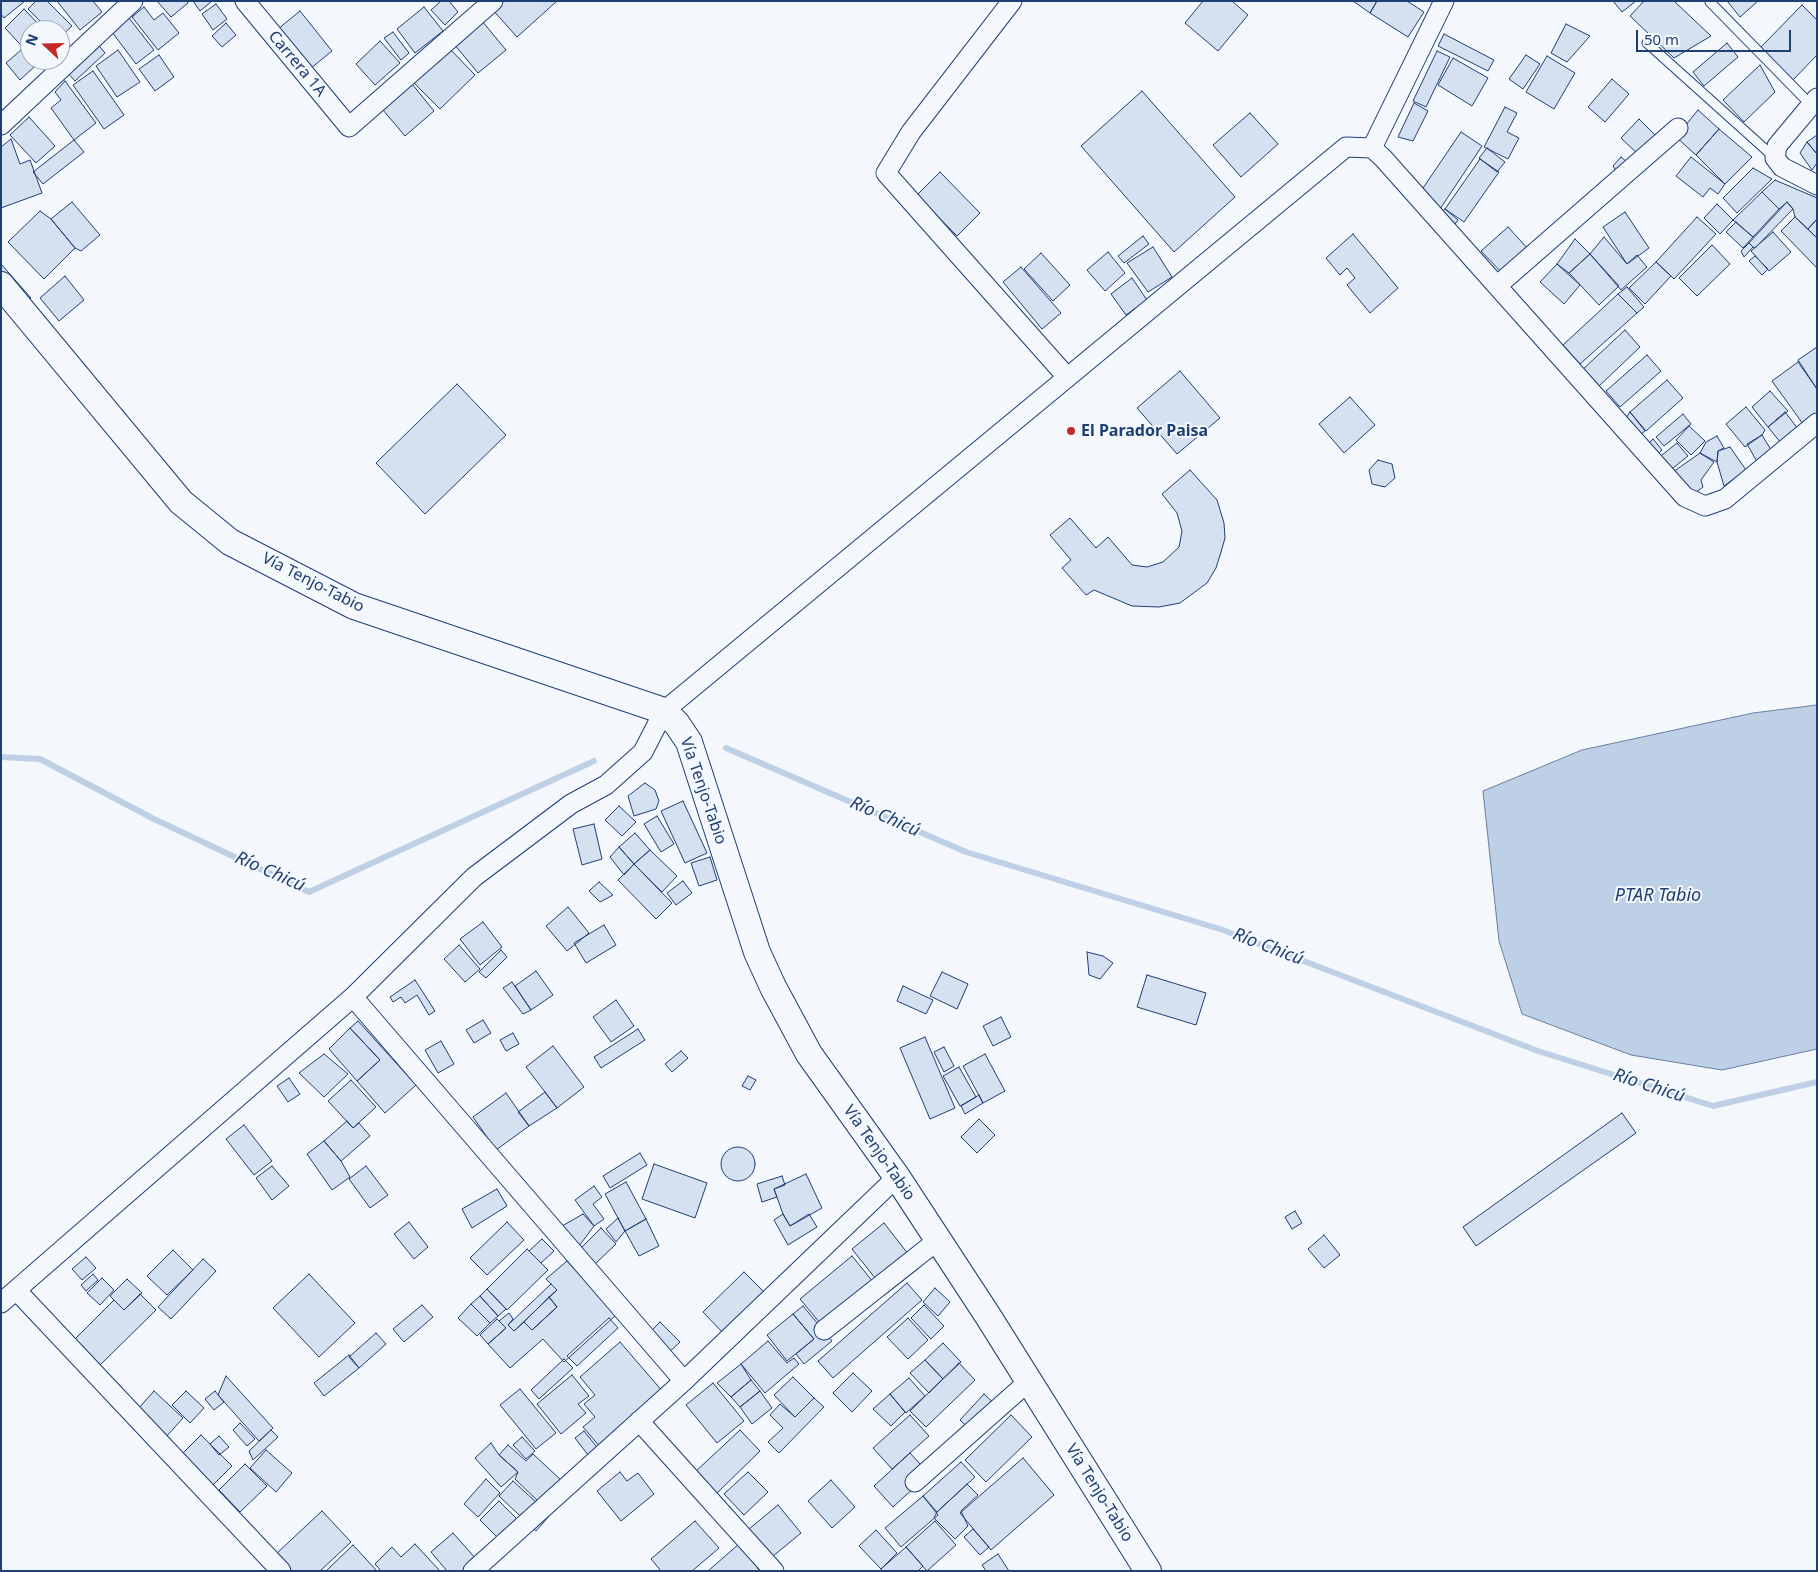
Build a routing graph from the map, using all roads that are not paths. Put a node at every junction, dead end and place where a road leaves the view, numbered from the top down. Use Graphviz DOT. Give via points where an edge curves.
graph roads {
  1 [pos="132,1"];
  2 [pos="245,1"];
  3 [pos="493,1"];
  4 [pos="1012,1"];
  5 [pos="1444,1"];
  6 [pos="1710,2"];
  7 [pos="1647,43"];
  8 [pos="1813,101"];
  9 [pos="1,125"];
  10 [pos="1678,128"];
  11 [pos="1372,148"];
  12 [pos="1775,158"];
  13 [pos="1817,185"];
  14 [pos="1498,284"];
  15 [pos="1,285"];
  16 [pos="1067,377"];
  17 [pos="1817,423"];
  18 [pos="664,711"];
  19 [pos="353,997"];
  20 [pos="897,1177"];
  21 [pos="938,1240"];
  22 [pos="17,1291"];
  23 [pos="1,1303"];
  24 [pos="824,1330"];
  25 [pos="684,1381"];
  26 [pos="1029,1381"];
  27 [pos="639,1421"];
  28 [pos="915,1482"];
  29 [pos="281,1571"];
  30 [pos="473,1571"];
  31 [pos="774,1571"];
  32 [pos="1148,1571"];
  1 -- 9 [label="street"];
  2 -- 3 [label="street, Carrera 1A" via="350,127"];
  4 -- 16 [label="street" via="911,132 886,174"];
  5 -- 11 [label="street"];
  6 -- 8 [label="lane"];
  7 -- 12 [label="lane"];
  8 -- 12 [label="street" via="1777,146"];
  10 -- 14 [label="street"];
  11 -- 14 [label="street"];
  11 -- 16 [label="street" via="1346,147"];
  12 -- 13 [label="street" via="1782,167"];
  14 -- 17 [label="street" via="1685,497 1705,506 1725,499"];
  15 -- 18 [label="main road, Vía Tenjo-Tabio" via="181,502 230,542 354,606"];
  16 -- 18 [label="street"];
  18 -- 19 [label="street" via="643,752 606,785 571,804 474,877"];
  18 -- 20 [label="main road, Vía Tenjo-Tabio" via="689,742 745,920 773,987 809,1054"];
  19 -- 22 [label="street"];
  19 -- 25 [label="street"];
  20 -- 21 [label="main road, Vía Tenjo-Tabio"];
  20 -- 25 [label="street"];
  21 -- 24 [label="street"];
  21 -- 26 [label="main road, Vía Tenjo-Tabio"];
  22 -- 23 [label="street"];
  22 -- 29 [label="street"];
  25 -- 27 [label="street"];
  26 -- 28 [label="street"];
  26 -- 32 [label="main road, Vía Tenjo-Tabio"];
  27 -- 30 [label="street"];
  27 -- 31 [label="street"];
}
